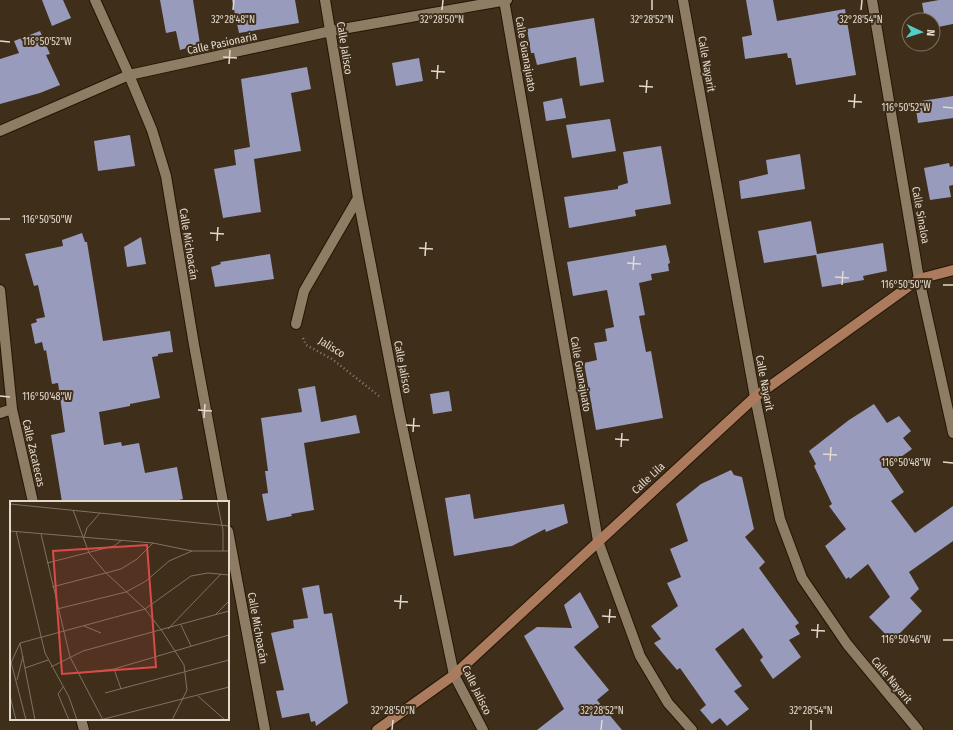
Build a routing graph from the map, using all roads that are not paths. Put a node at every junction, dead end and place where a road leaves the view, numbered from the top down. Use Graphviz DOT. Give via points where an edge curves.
graph roads {
  1 [pos="96,0"];
  2 [pos="326,0"];
  3 [pos="505,0"];
  4 [pos="683,0"];
  5 [pos="872,0"];
  6 [pos="330,31"];
  7 [pos="129,75"];
  8 [pos="0,131"];
  9 [pos="358,198"];
  10 [pos="953,270"];
  11 [pos="919,279"];
  12 [pos="0,290"];
  13 [pos="296,324"];
  14 [pos="755,397"];
  15 [pos="12,410"];
  16 [pos="0,412"];
  17 [pos="953,433"];
  18 [pos="33,501"];
  19 [pos="223,501"];
  20 [pos="229,536"];
  21 [pos="598,541"];
  22 [pos="454,675"];
  23 [pos="81,720"];
  24 [pos="84,730"];
  25 [pos="265,730"];
  26 [pos="377,730"];
  27 [pos="483,730"];
  28 [pos="692,730"];
  29 [pos="918,730"];
  1 -- 7 [label="street, Calle Michoacán"];
  2 -- 6 [label="street, Calle Jalisco"];
  3 -- 6 [label="street, Calle Pasionaria"];
  3 -- 21 [label="street, Calle Guanajuato"];
  4 -- 14 [label="street, Calle Nayarit"];
  5 -- 11 [label="street, Calle Sinaloa"];
  6 -- 7 [label="street, Calle Pasionaria"];
  6 -- 9 [label="street, Calle Jalisco"];
  7 -- 8 [label="street, Calle Pasionaria"];
  7 -- 19 [label="street, Calle Michoacán" via="152,130 166,176"];
  9 -- 13 [label="street" via="304,291"];
  9 -- 22 [label="street, Calle Jalisco"];
  10 -- 11 [label="street, Calle Lila"];
  11 -- 14 [label="street, Calle Lila"];
  11 -- 17 [label="street, Calle Sinaloa"];
  12 -- 15 [label="street, Calle Zacatecas"];
  14 -- 21 [label="street, Calle Lila"];
  14 -- 29 [label="street, Calle Nayarit" via="780,519 802,578 847,644"];
  15 -- 16 [label="street"];
  15 -- 18 [label="street, Calle Zacatecas"];
  20 -- 25 [label="street, Calle Michoacán"];
  21 -- 22 [label="street, Calle Lila"];
  21 -- 28 [label="street, Calle Guanajuato" via="640,656 668,703"];
  22 -- 26 [label="street, Calle Lila"];
  22 -- 27 [label="street, Calle Jalisco"];
  23 -- 24 [label="street"];
}
